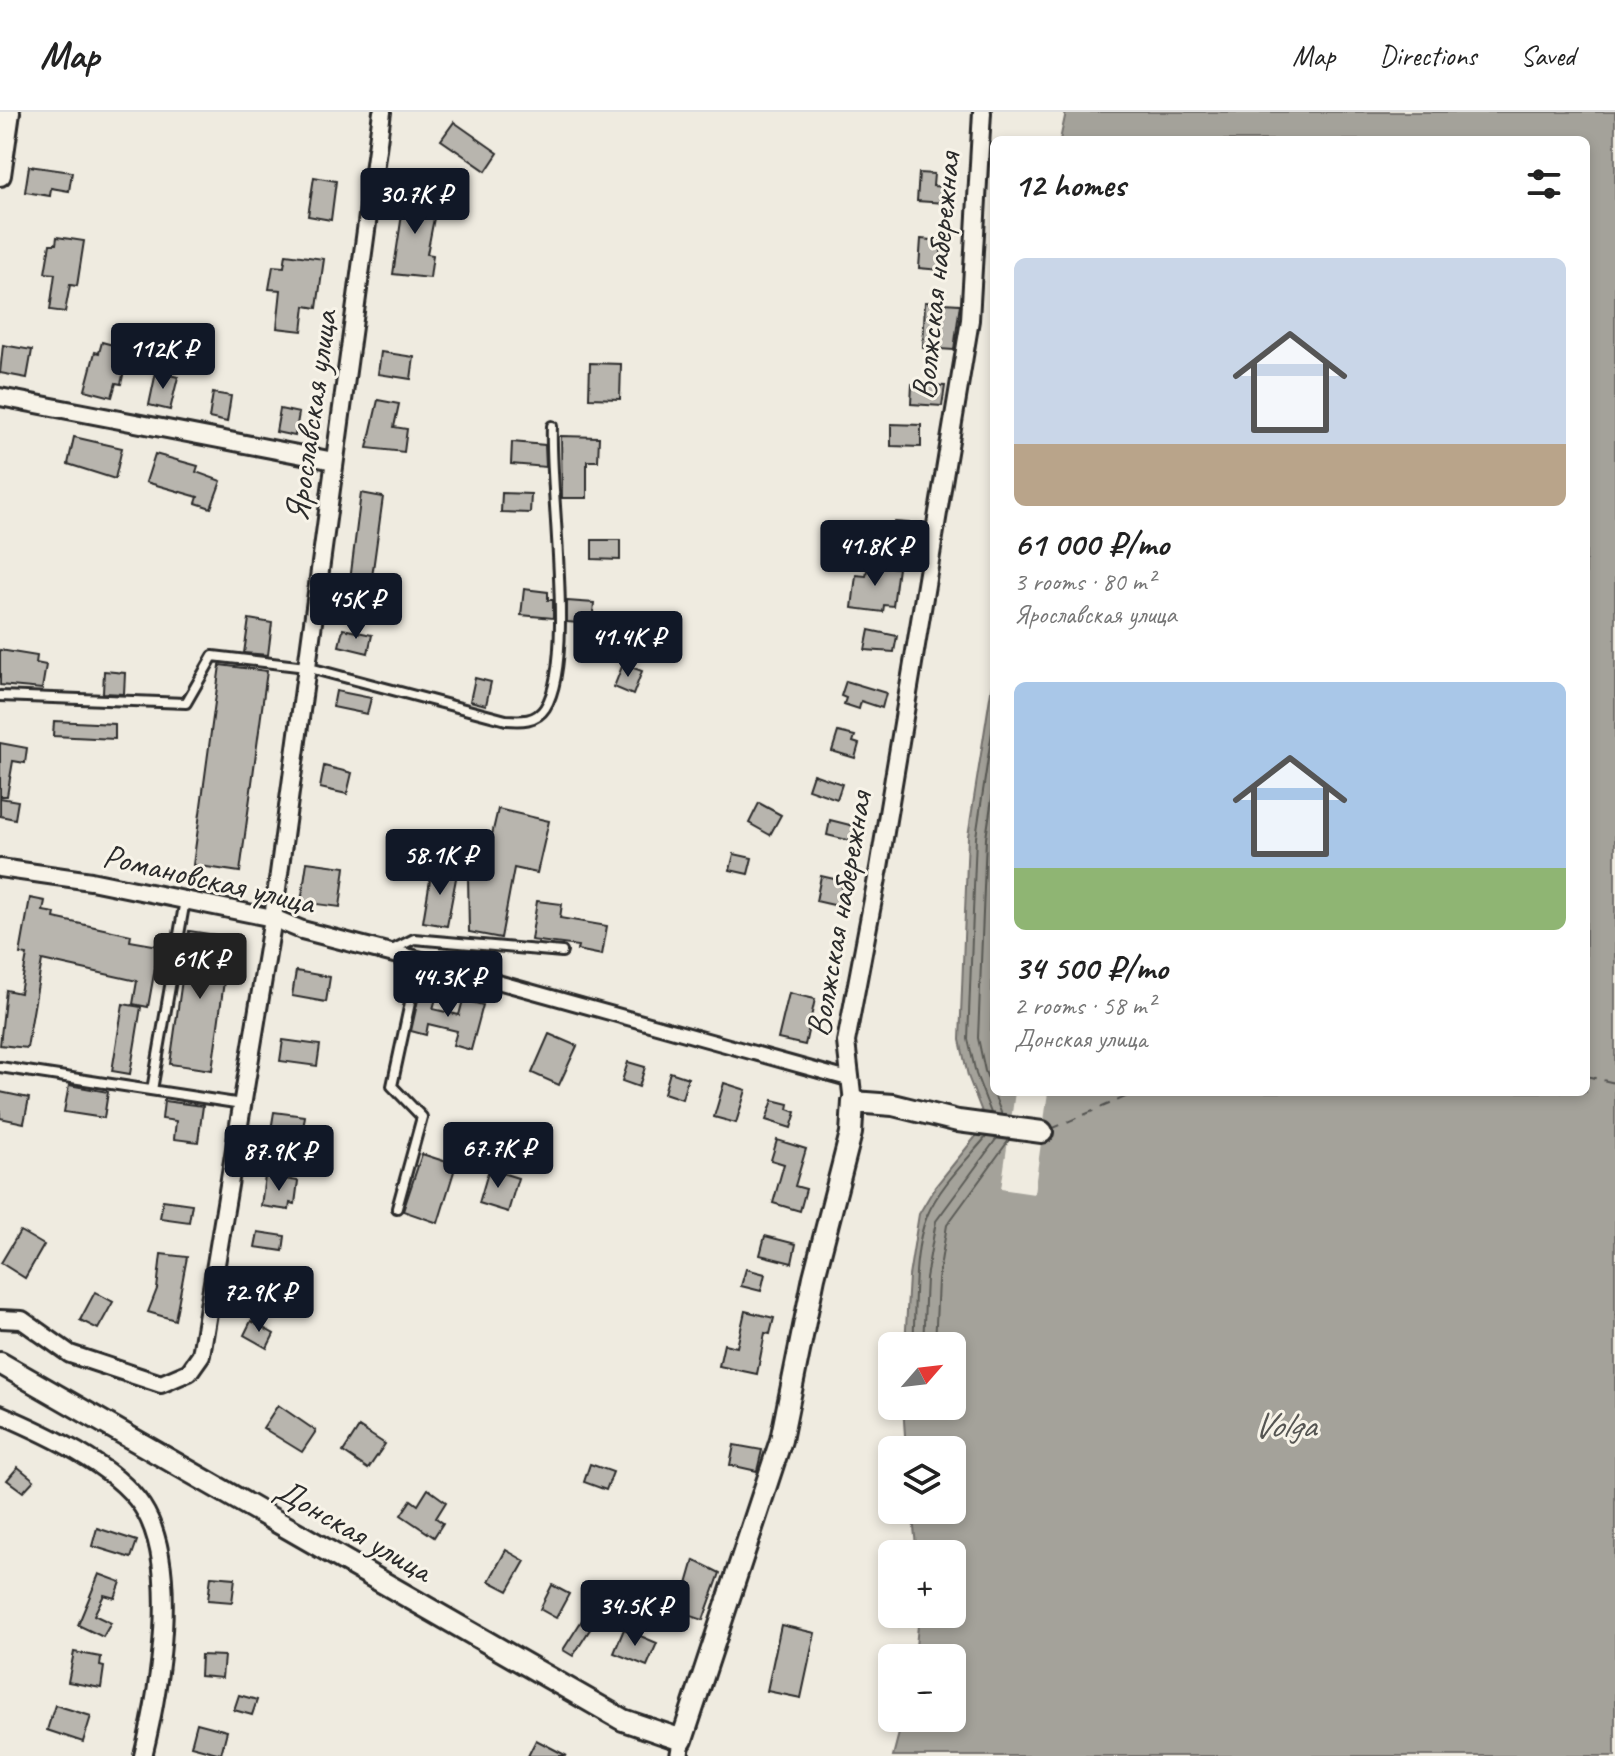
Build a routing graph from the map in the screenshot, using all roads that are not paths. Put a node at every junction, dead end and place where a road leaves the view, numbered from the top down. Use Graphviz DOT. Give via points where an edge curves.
graph roads {
  1 [pos="382,112"];
  2 [pos="982,112"];
  3 [pos="5,124"];
  4 [pos="0,175"];
  5 [pos="0,397"];
  6 [pos="552,426"];
  7 [pos="334,461"];
  8 [pos="306,667"];
  9 [pos="0,696"];
  10 [pos="0,868"];
  11 [pos="185,900"];
  12 [pos="273,918"];
  13 [pos="390,952"];
  14 [pos="562,952"];
  15 [pos="424,961"];
  16 [pos="0,1067"];
  17 [pos="848,1079"];
  18 [pos="152,1090"];
  19 [pos="853,1102"];
  20 [pos="242,1104"];
  21 [pos="1042,1132"];
  22 [pos="397,1208"];
  23 [pos="0,1319"];
  24 [pos="0,1363"];
  25 [pos="0,1414"];
  26 [pos="680,1748"];
  27 [pos="143,1756"];
  1 -- 7 [label="street, Ярославская улица"];
  2 -- 17 [label="street, Волжская набережная" via="970,320 846,1042"];
  3 -- 4 [label="street"];
  5 -- 7 [label="street"];
  6 -- 8 [label="lane" via="561,622 554,686 545,709 525,721 506,720"];
  7 -- 8 [label="street, Ярославская улица"];
  8 -- 9 [label="lane" via="213,656 186,703"];
  8 -- 12 [label="street, Ярославская улица"];
  10 -- 11 [label="street, Романовская улица"];
  11 -- 12 [label="street, Романовская улица"];
  11 -- 18 [label="lane"];
  12 -- 13 [label="street, Романовская улица"];
  12 -- 20 [label="street, Ярославская улица"];
  13 -- 14 [label="lane" via="414,939"];
  13 -- 15 [label="street, Романовская улица"];
  15 -- 17 [label="street, Романовская улица"];
  15 -- 22 [label="lane" via="392,1086 422,1117"];
  16 -- 18 [label="lane"];
  17 -- 19 [label="street, Волжская набережная"];
  18 -- 20 [label="lane"];
  19 -- 21 [label="street"];
  19 -- 26 [label="street, Волжская набережная" via="851,1133 814,1277 781,1440"];
  20 -- 23 [label="street, Ярославская улица" via="201,1355 189,1372 161,1384 70,1354 22,1320"];
  24 -- 26 [label="street, Донская улица"];
  25 -- 27 [label="street" via="60,1442 97,1467 128,1491 151,1521 159,1548 161,1662"];
}
